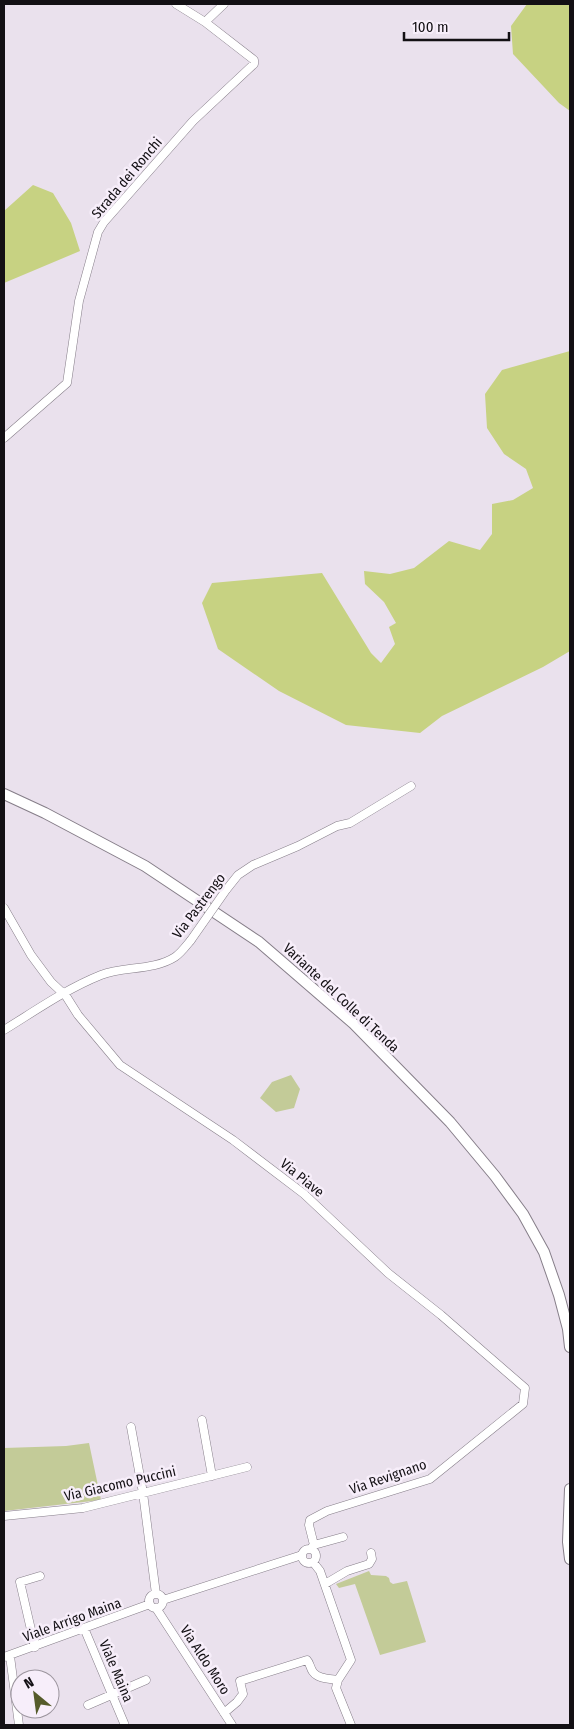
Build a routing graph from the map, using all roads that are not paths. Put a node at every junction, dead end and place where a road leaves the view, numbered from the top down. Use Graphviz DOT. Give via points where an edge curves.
graph roads {
  1 [pos="176,4"];
  2 [pos="224,4"];
  3 [pos="205,22"];
  4 [pos="4,438"];
  5 [pos="411,786"];
  6 [pos="4,794"];
  7 [pos="4,908"];
  8 [pos="63,994"];
  9 [pos="4,1030"];
  10 [pos="570,1347"];
  11 [pos="525,1388"];
  12 [pos="202,1420"];
  13 [pos="131,1427"];
  14 [pos="247,1468"];
  15 [pos="212,1476"];
  16 [pos="570,1489"];
  17 [pos="143,1493"];
  18 [pos="4,1516"];
  19 [pos="343,1537"];
  20 [pos="312,1547"];
  21 [pos="371,1553"];
  22 [pos="302,1555"];
  23 [pos="570,1559"];
  24 [pos="313,1562"];
  25 [pos="40,1576"];
  26 [pos="325,1584"];
  27 [pos="156,1594"];
  28 [pos="163,1600"];
  29 [pos="153,1606"];
  30 [pos="84,1628"];
  31 [pos="35,1647"];
  32 [pos="7,1657"];
  33 [pos="146,1680"];
  34 [pos="338,1680"];
  35 [pos="113,1695"];
  36 [pos="88,1704"];
  37 [pos="224,1713"];
  38 [pos="124,1723"];
  39 [pos="20,1725"];
  40 [pos="232,1725"];
  41 [pos="351,1725"];
  1 -- 3 [label="street, Strada dei Ronchi"];
  2 -- 3 [label="street"];
  3 -- 4 [label="street, Strada dei Ronchi" via="254,60 254,64 193,121 104,222 98,232 79,301 67,383"];
  5 -- 8 [label="street, Via Pastrengo, bridge" via="350,823 337,826 238,875 176,956 156,965 103,974"];
  6 -- 10 [label="main road, Variante del Colle di Tenda" via="145,866 259,942 354,1024 450,1122 523,1214 544,1252 559,1296"];
  7 -- 8 [label="street, Via Piave" via="31,955"];
  8 -- 9 [label="street, Via Pastrengo"];
  8 -- 11 [label="street, Via Piave" via="120,1065 233,1140 304,1194 388,1273"];
  11 -- 20 [label="street, Via Revignano" via="523,1404 430,1479 328,1511 310,1520"];
  12 -- 15 [label="street"];
  13 -- 17 [label="street"];
  14 -- 15 [label="street, Via Giacomo Puccini"];
  15 -- 17 [label="street, Via Giacomo Puccini"];
  16 -- 23 [label="main road"];
  17 -- 18 [label="street, Via Giacomo Puccini" via="83,1508"];
  17 -- 27 [label="street"];
  19 -- 20 [label="street"];
  20 -- 22 [label="street"];
  20 -- 24 [label="street, Via Revignano" via="316,1557"];
  21 -- 26 [label="street" via="369,1564 347,1571"];
  22 -- 24 [label="street, Via Revignano" via="308,1563"];
  22 -- 28 [label="street"];
  24 -- 26 [label="street, Via Revignano"];
  25 -- 31 [label="street" via="20,1582"];
  26 -- 34 [label="street, Via Revignano" via="351,1660"];
  27 -- 28 [label="street"];
  27 -- 29 [label="street" via="150,1597"];
  28 -- 29 [label="street" via="162,1605"];
  29 -- 30 [label="street, Viale Arrigo Maina"];
  29 -- 37 [label="street, Via Aldo Moro"];
  30 -- 31 [label="street, Viale Arrigo Maina"];
  30 -- 35 [label="street, Viale Maina"];
  31 -- 32 [label="street, Viale Arrigo Maina"];
  32 -- 39 [label="street"];
  33 -- 35 [label="street"];
  34 -- 37 [label="street" via="321,1678 313,1672 307,1660 240,1681 243,1694"];
  34 -- 41 [label="street" via="336,1688"];
  35 -- 36 [label="street"];
  35 -- 38 [label="street, Viale Maina"];
  37 -- 40 [label="street, Via Aldo Moro"];
}
